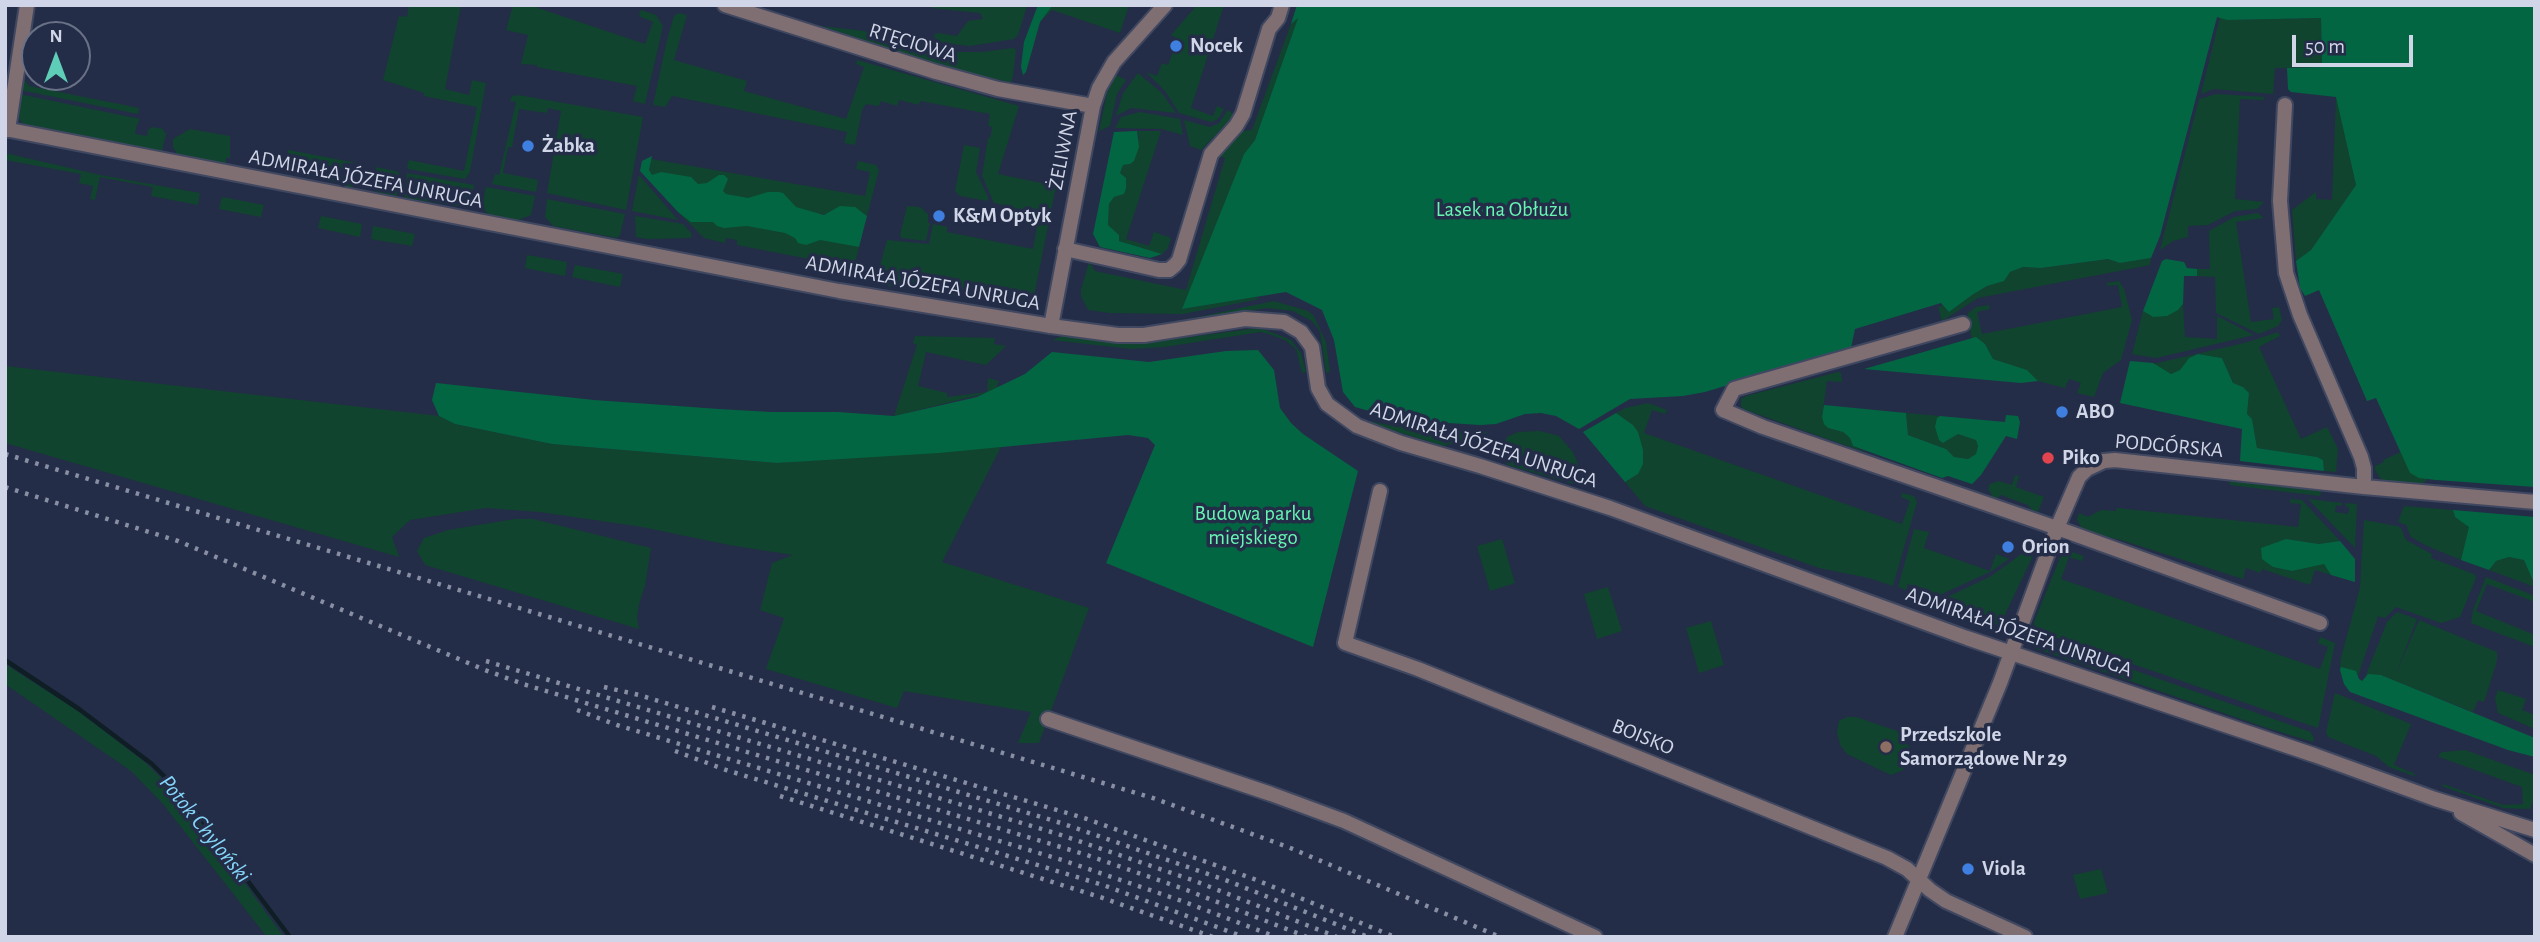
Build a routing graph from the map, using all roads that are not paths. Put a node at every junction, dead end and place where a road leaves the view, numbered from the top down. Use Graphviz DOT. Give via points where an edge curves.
graph roads {
  1 [pos="27,5"];
  2 [pos="725,5"];
  3 [pos="1165,5"];
  4 [pos="1282,5"];
  5 [pos="2285,105"];
  6 [pos="1093,106"];
  7 [pos="7,129"];
  8 [pos="1065,248"];
  9 [pos="1963,324"];
  10 [pos="1051,326"];
  11 [pos="2364,487"];
  12 [pos="1380,491"];
  13 [pos="2535,502"];
  14 [pos="2057,528"];
  15 [pos="2320,623"];
  16 [pos="2011,652"];
  17 [pos="1048,719"];
  18 [pos="2435,799"];
  19 [pos="2535,830"];
  20 [pos="2535,855"];
  21 [pos="1919,880"];
  22 [pos="1595,937"];
  23 [pos="1895,937"];
  24 [pos="2025,937"];
  1 -- 7 [label="street"];
  2 -- 6 [label="street, RTĘCIOWA" via="936,72"];
  3 -- 6 [label="street, ŻELIWNA" via="1114,62"];
  4 -- 8 [label="street" via="1269,29 1243,114 1211,154 1175,265 1159,270"];
  5 -- 11 [label="street" via="2280,201 2287,273 2300,315 2361,457"];
  6 -- 8 [label="street, ŻELIWNA"];
  7 -- 10 [label="street, ADMIRAŁA JÓZEFA UNRUGA" via="839,291"];
  8 -- 10 [label="street, ŻELIWNA"];
  9 -- 14 [label="street" via="1734,389 1723,410"];
  10 -- 16 [label="street, ADMIRAŁA JÓZEFA UNRUGA" via="1144,335 1245,319 1284,322 1301,332 1312,347 1318,388 1327,404 1357,426 1610,508"];
  11 -- 13 [label="street, PODGÓRSKA"];
  11 -- 14 [label="street, PODGÓRSKA" via="2104,461 2079,477"];
  12 -- 21 [label="street, BOISKO" via="1345,643 1887,858"];
  14 -- 15 [label="street"];
  14 -- 16 [label="street, PODGÓRSKA"];
  16 -- 18 [label="street, ADMIRAŁA JÓZEFA UNRUGA"];
  16 -- 21 [label="street"];
  17 -- 22 [label="street" via="1344,821"];
  18 -- 19 [label="street, ADMIRAŁA JÓZEFA UNRUGA"];
  18 -- 20 [label="street, ADMIRAŁA JÓZEFA UNRUGA"];
  21 -- 23 [label="street"];
  21 -- 24 [label="street, BOISKO" via="1946,901"];
}
